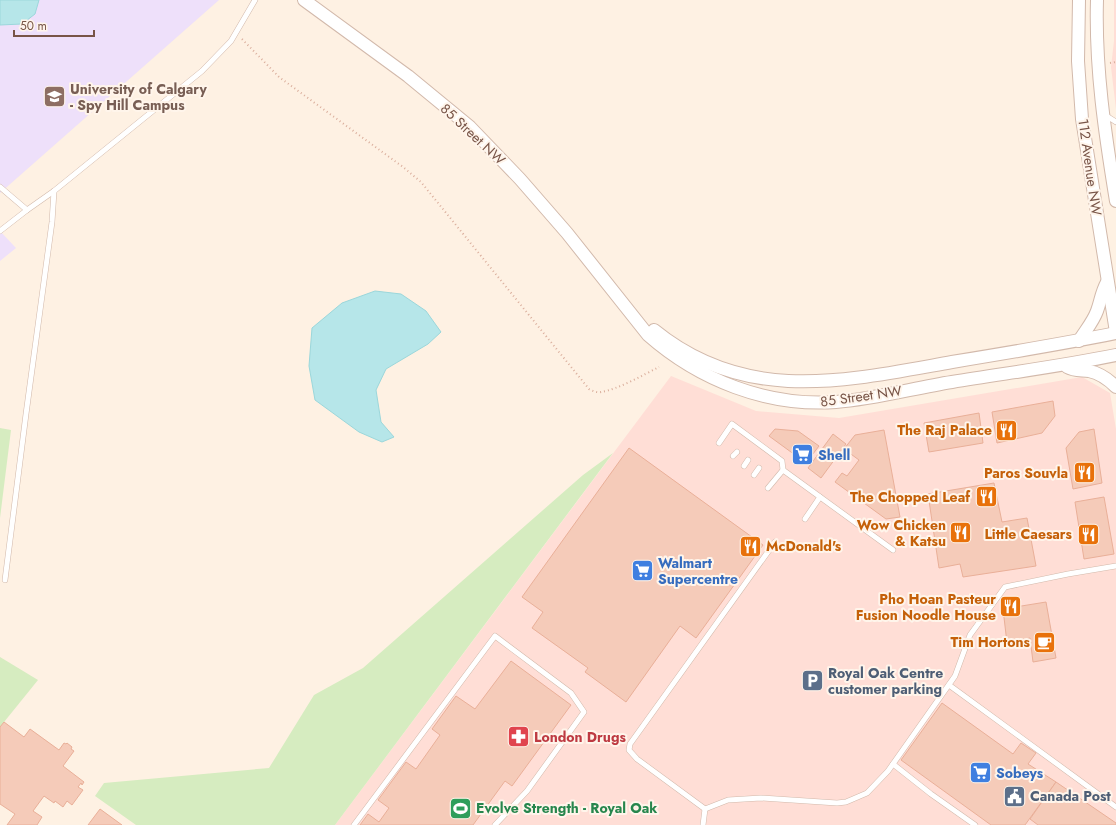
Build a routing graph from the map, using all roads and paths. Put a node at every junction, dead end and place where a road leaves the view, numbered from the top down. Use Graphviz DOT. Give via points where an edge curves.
graph roads {
  1 [pos="255,0"];
  2 [pos="304,0"];
  3 [pos="1079,0"];
  4 [pos="1097,0"];
  5 [pos="236,32"];
  6 [pos="1116,62"];
  7 [pos="1110,63"];
  8 [pos="1103,114"];
  9 [pos="1116,122"];
  10 [pos="0,187"];
  11 [pos="54,191"];
  12 [pos="1116,195"];
  13 [pos="27,210"];
  14 [pos="0,231"];
  15 [pos="1107,282"];
  16 [pos="616,295"];
  17 [pos="1116,332"];
  18 [pos="1079,341"];
  19 [pos="1116,355"];
  20 [pos="1064,365"];
  21 [pos="659,367"];
  22 [pos="1116,387"];
  23 [pos="719,443"];
  24 [pos="748,460"];
  25 [pos="744,466"];
  26 [pos="759,468"];
  27 [pos="783,470"];
  28 [pos="754,475"];
  29 [pos="768,488"];
  30 [pos="820,497"];
  31 [pos="804,519"];
  32 [pos="775,542"];
  33 [pos="893,550"];
  34 [pos="1116,566"];
  35 [pos="6,580"];
  36 [pos="950,685"];
  37 [pos="893,764"];
  38 [pos="1116,807"];
  39 [pos="705,809"];
  40 [pos="354,825"];
  41 [pos="496,825"];
  42 [pos="703,825"];
  43 [pos="975,825"];
  1 -- 5 [label="lane"];
  2 -- 16 [label="street, 85 Street NW" via="408,76 470,127 567,233"];
  3 -- 15 [label="street, 112 Avenue NW" via="1078,61 1082,119"];
  4 -- 8 [label="street, 112 Avenue NW" via="1097,44"];
  5 -- 11 [label="lane" via="232,41 202,71"];
  5 -- 21 [label="path" via="279,77 420,182 589,389 600,393"];
  6 -- 7 [label="path"];
  8 -- 9 [label="lane"];
  8 -- 12 [label="street, 112 Avenue NW"];
  10 -- 13 [label="lane"];
  11 -- 13 [label="lane"];
  11 -- 35 [label="lane"];
  13 -- 14 [label="lane"];
  15 -- 17 [label="street, 112 Avenue NW"];
  15 -- 18 [label="street" via="1101,292 1097,312"];
  16 -- 18 [label="street, 85 Street NW" via="660,336 699,360 757,378 818,382 849,379"];
  16 -- 20 [label="street, 85 Street NW" via="648,335 681,361 722,383 784,400 809,403 837,402"];
  17 -- 18 [label="street, 85 Street NW"];
  19 -- 20 [label="street, 85 Street NW"];
  20 -- 22 [label="street" via="1074,370 1097,374"];
  23 -- 27 [label="lane" via="732,424 746,438 782,461"];
  24 -- 25 [label="lane"];
  26 -- 28 [label="lane"];
  27 -- 29 [label="lane"];
  27 -- 30 [label="lane"];
  30 -- 31 [label="lane"];
  30 -- 33 [label="lane"];
  32 -- 39 [label="lane" via="630,744 629,750 637,759"];
  34 -- 36 [label="lane" via="1004,587 970,635"];
  36 -- 37 [label="lane"];
  36 -- 38 [label="lane"];
  37 -- 39 [label="lane" via="867,793 846,802 837,804 761,798 728,800"];
  37 -- 43 [label="lane"];
  39 -- 42 [label="lane"];
  40 -- 41 [label="lane" via="495,636 571,693 584,712 527,791"];
}
